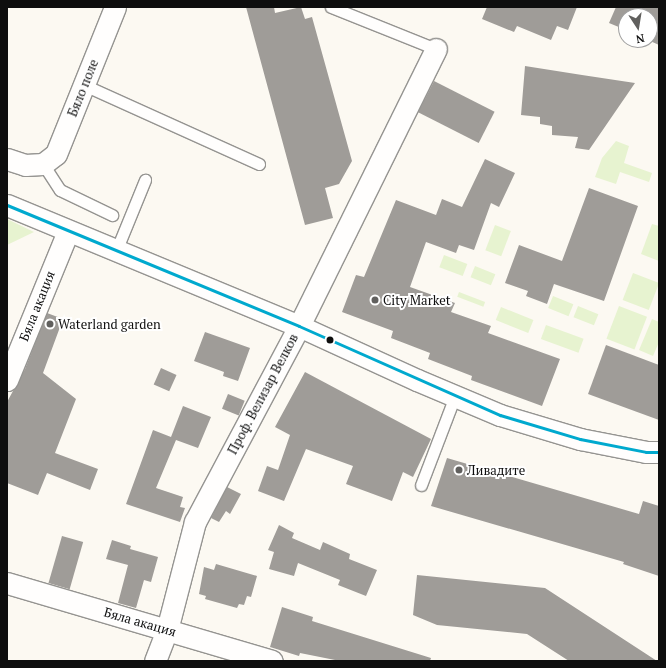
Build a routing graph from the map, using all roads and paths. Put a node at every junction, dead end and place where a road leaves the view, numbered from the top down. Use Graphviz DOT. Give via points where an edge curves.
graph roads {
  1 [pos="115,7"];
  2 [pos="331,7"];
  3 [pos="436,49"];
  4 [pos="84,85"];
  5 [pos="7,159"];
  6 [pos="43,164"];
  7 [pos="259,164"];
  8 [pos="145,180"];
  9 [pos="7,205"];
  10 [pos="112,215"];
  11 [pos="68,231"];
  12 [pos="116,251"];
  13 [pos="299,326"];
  14 [pos="7,380"];
  15 [pos="455,396"];
  16 [pos="659,452"];
  17 [pos="421,485"];
  18 [pos="7,583"];
  19 [pos="167,630"];
  20 [pos="155,661"];
  21 [pos="272,661"];
  1 -- 4 [label="street, Бяло поле"];
  2 -- 3 [label="lane"];
  3 -- 13 [label="street, Проф. Велизар Велков"];
  4 -- 6 [label="street, Бяло поле" via="56,154"];
  4 -- 7 [label="lane"];
  5 -- 6 [label="street" via="25,165"];
  6 -- 10 [label="lane" via="60,190"];
  8 -- 12 [label="lane"];
  9 -- 11 [label="street"];
  11 -- 12 [label="street"];
  11 -- 14 [label="street, Бяла акация"];
  12 -- 13 [label="street"];
  13 -- 15 [label="street"];
  13 -- 19 [label="street, Проф. Велизар Велков" via="195,522"];
  15 -- 16 [label="street" via="548,431 613,446"];
  15 -- 17 [label="lane"];
  18 -- 19 [label="street, Бяла акация"];
  19 -- 20 [label="street, Проф. Велизар Велков"];
  19 -- 21 [label="street, Бяла акация"];
}
